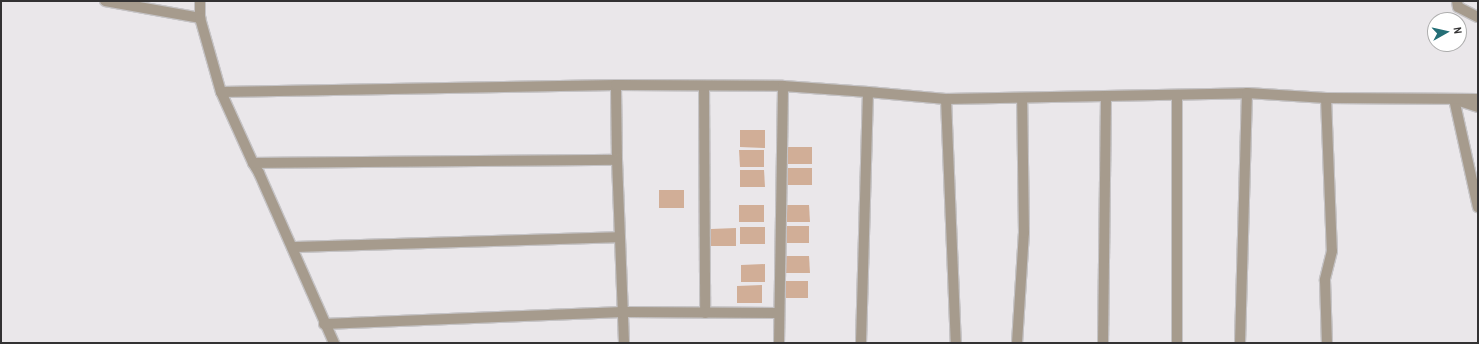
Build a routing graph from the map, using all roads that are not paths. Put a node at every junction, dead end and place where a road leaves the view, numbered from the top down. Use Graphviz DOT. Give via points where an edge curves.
graph roads {
  1 [pos="104,1"];
  2 [pos="200,1"];
  3 [pos="1457,1"];
  4 [pos="1478,17"];
  5 [pos="200,18"];
  6 [pos="616,85"];
  7 [pos="704,86"];
  8 [pos="783,86"];
  9 [pos="221,92"];
  10 [pos="868,92"];
  11 [pos="1247,94"];
  12 [pos="1177,95"];
  13 [pos="1106,96"];
  14 [pos="1022,98"];
  15 [pos="1326,98"];
  16 [pos="946,99"];
  17 [pos="1454,99"];
  18 [pos="1478,99"];
  19 [pos="1478,107"];
  20 [pos="618,160"];
  21 [pos="253,163"];
  22 [pos="1478,207"];
  23 [pos="620,237"];
  24 [pos="292,247"];
  25 [pos="623,312"];
  26 [pos="705,313"];
  27 [pos="779,313"];
  28 [pos="324,324"];
  29 [pos="334,343"];
  30 [pos="624,343"];
  31 [pos="779,343"];
  32 [pos="861,343"];
  33 [pos="956,343"];
  34 [pos="1017,343"];
  35 [pos="1103,343"];
  36 [pos="1177,343"];
  37 [pos="1240,343"];
  38 [pos="1327,343"];
  1 -- 5 [label="street"];
  2 -- 5 [label="street"];
  3 -- 4 [label="street" via="1458,7"];
  5 -- 9 [label="street"];
  6 -- 7 [label="street"];
  6 -- 9 [label="street"];
  6 -- 20 [label="street"];
  7 -- 8 [label="street"];
  7 -- 26 [label="street"];
  8 -- 10 [label="street"];
  8 -- 27 [label="street"];
  9 -- 21 [label="street"];
  10 -- 16 [label="street"];
  10 -- 32 [label="street"];
  11 -- 12 [label="street"];
  11 -- 15 [label="street"];
  11 -- 37 [label="street"];
  12 -- 13 [label="street"];
  12 -- 36 [label="street"];
  13 -- 14 [label="street"];
  13 -- 35 [label="street"];
  14 -- 16 [label="street"];
  14 -- 34 [label="street" via="1024,233"];
  15 -- 17 [label="street"];
  15 -- 38 [label="street" via="1332,251 1325,280"];
  16 -- 33 [label="street"];
  17 -- 18 [label="street"];
  17 -- 19 [label="street"];
  17 -- 22 [label="street"];
  20 -- 21 [label="street"];
  20 -- 23 [label="street"];
  21 -- 24 [label="street"];
  23 -- 24 [label="street"];
  23 -- 25 [label="street"];
  24 -- 28 [label="street"];
  25 -- 26 [label="street"];
  25 -- 28 [label="street"];
  25 -- 30 [label="street"];
  26 -- 27 [label="street"];
  27 -- 31 [label="street"];
  28 -- 29 [label="street"];
}
